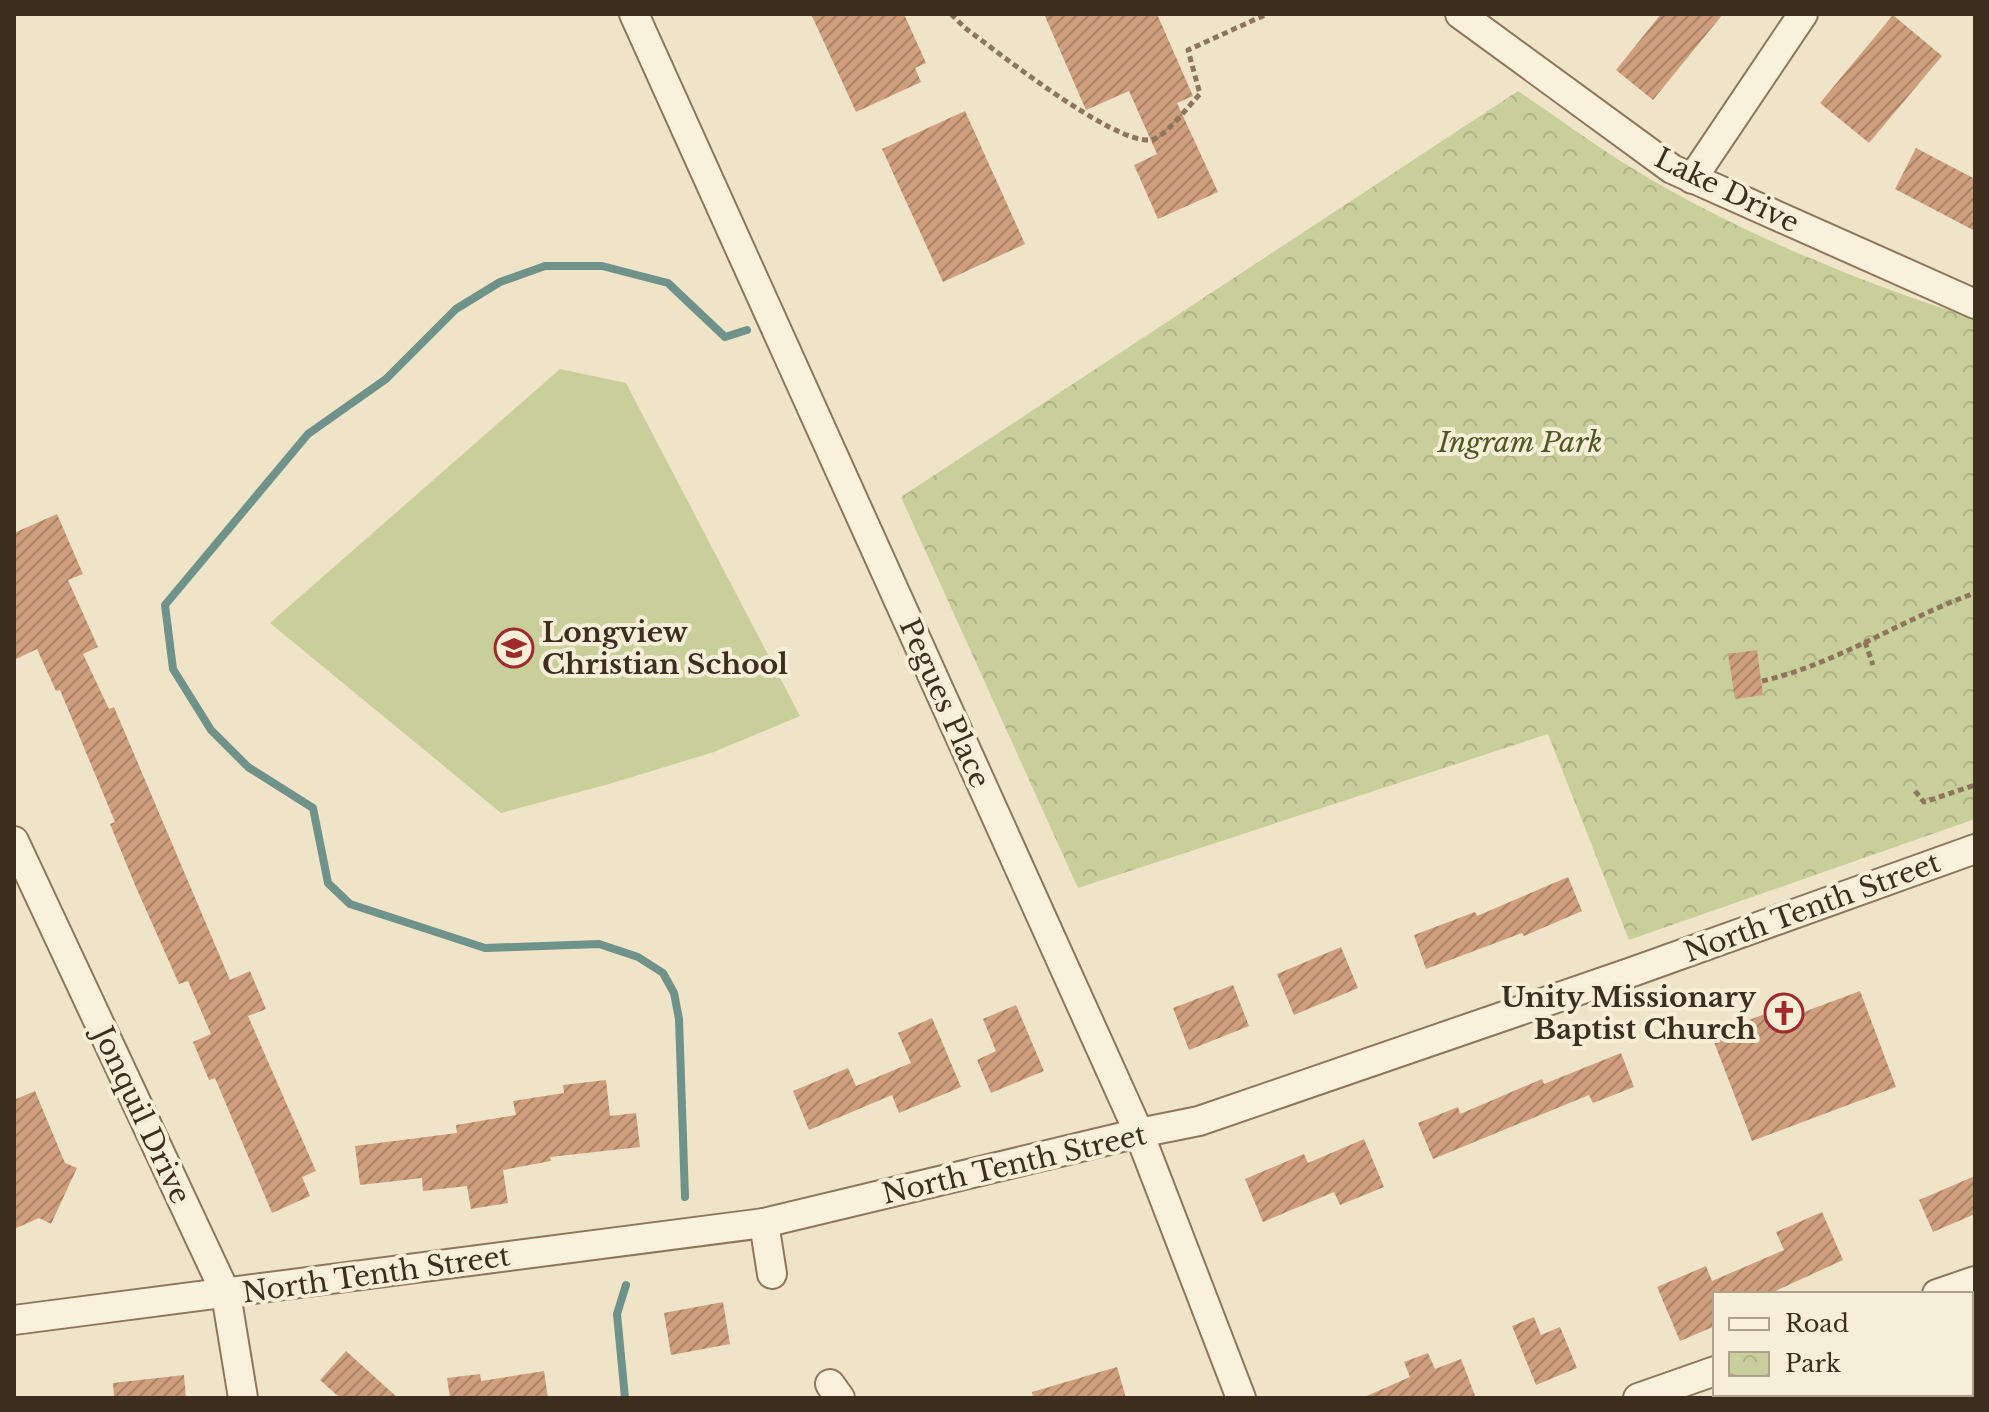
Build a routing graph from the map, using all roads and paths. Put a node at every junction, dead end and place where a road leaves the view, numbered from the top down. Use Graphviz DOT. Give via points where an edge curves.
graph roads {
  1 [pos="634,14"];
  2 [pos="951,14"];
  3 [pos="1267,14"];
  4 [pos="1460,14"];
  5 [pos="1803,14"];
  6 [pos="1692,179"];
  7 [pos="1975,304"];
  8 [pos="1975,593"];
  9 [pos="1865,642"];
  10 [pos="1873,665"];
  11 [pos="1762,681"];
  12 [pos="1975,785"];
  13 [pos="1915,791"];
  14 [pos="14,841"];
  15 [pos="1975,849"];
  16 [pos="1139,1133"];
  17 [pos="764,1223"];
  18 [pos="772,1274"];
  19 [pos="1975,1281"];
  20 [pos="1943,1292"];
  21 [pos="226,1294"];
  22 [pos="14,1320"];
  23 [pos="1713,1372"];
  24 [pos="243,1398"];
  25 [pos="1241,1398"];
  26 [pos="1638,1398"];
  1 -- 16 [label="street, Pegues Place"];
  2 -- 3 [label="path" via="1067,103 1150,140 1200,94 1188,50"];
  4 -- 6 [label="street, Lake Drive" via="1655,158"];
  5 -- 6 [label="street"];
  6 -- 7 [label="street, Lake Drive"];
  8 -- 9 [label="path"];
  9 -- 10 [label="path"];
  9 -- 11 [label="path"];
  12 -- 13 [label="path" via="1924,802"];
  14 -- 21 [label="street, Jonquil Drive"];
  15 -- 16 [label="street, North Tenth Street" via="1199,1121"];
  16 -- 17 [label="street, North Tenth Street"];
  16 -- 25 [label="street, Pegues Place"];
  17 -- 18 [label="street"];
  17 -- 21 [label="street, North Tenth Street"];
  19 -- 20 [label="street"];
  21 -- 22 [label="street, North Tenth Street"];
  21 -- 24 [label="street, Jonquil Drive"];
  23 -- 26 [label="street"];
}
